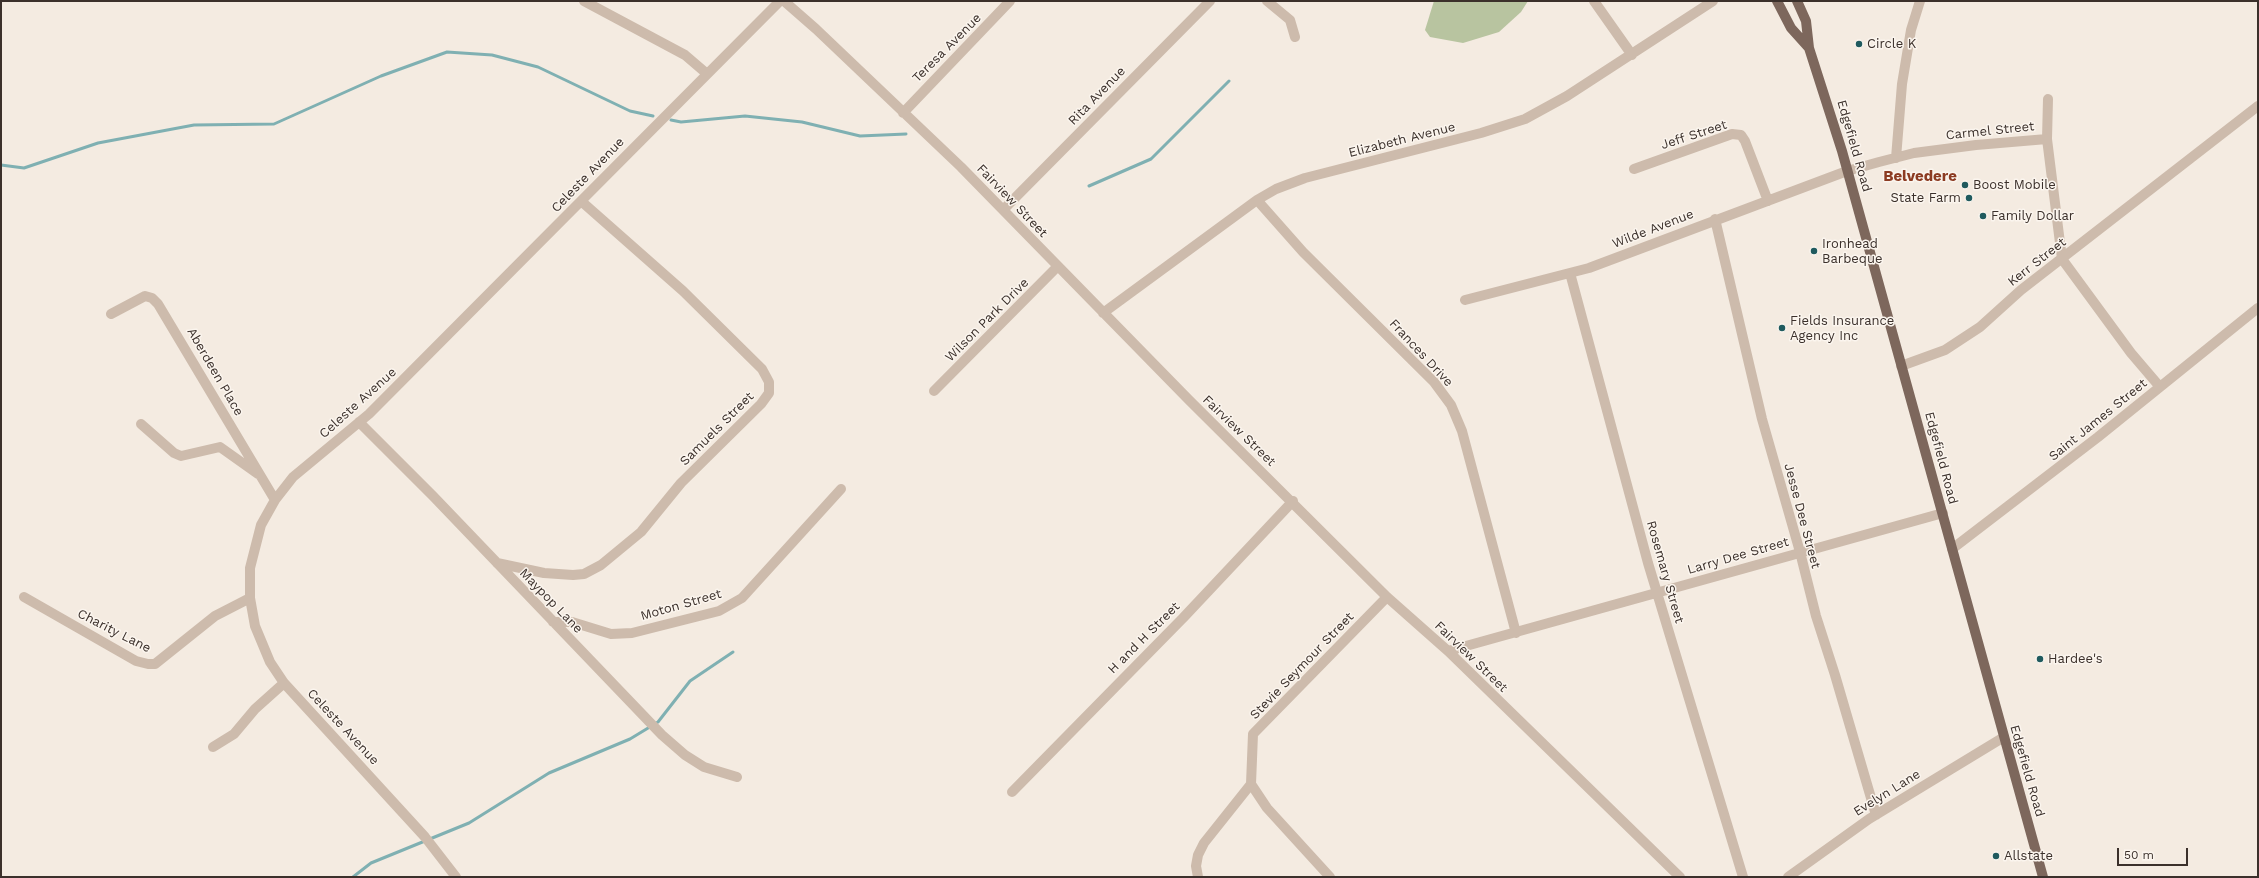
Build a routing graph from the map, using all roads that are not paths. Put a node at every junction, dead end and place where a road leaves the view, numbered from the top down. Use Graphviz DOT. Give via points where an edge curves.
graph roads {
  1 [pos="584,1"];
  2 [pos="780,1"];
  3 [pos="784,1"];
  4 [pos="1010,1"];
  5 [pos="1210,1"];
  6 [pos="1267,1"];
  7 [pos="1594,1"];
  8 [pos="1713,1"];
  9 [pos="1777,1"];
  10 [pos="1797,1"];
  11 [pos="1920,1"];
  12 [pos="1295,37"];
  13 [pos="1809,48"];
  14 [pos="1632,54"];
  15 [pos="706,73"];
  16 [pos="2048,99"];
  17 [pos="2258,106"];
  18 [pos="903,113"];
  19 [pos="2047,139"];
  20 [pos="1896,158"];
  21 [pos="1634,169"];
  22 [pos="1847,171"];
  23 [pos="1257,200"];
  24 [pos="581,201"];
  25 [pos="1768,201"];
  26 [pos="1003,210"];
  27 [pos="1715,219"];
  28 [pos="2062,259"];
  29 [pos="1058,266"];
  30 [pos="1570,273"];
  31 [pos="1465,300"];
  32 [pos="2258,308"];
  33 [pos="1103,313"];
  34 [pos="111,314"];
  35 [pos="1901,366"];
  36 [pos="2160,387"];
  37 [pos="934,391"];
  38 [pos="359,422"];
  39 [pos="141,424"];
  40 [pos="261,476"];
  41 [pos="841,489"];
  42 [pos="275,500"];
  43 [pos="1293,501"];
  44 [pos="1943,513"];
  45 [pos="1952,549"];
  46 [pos="1800,552"];
  47 [pos="497,564"];
  48 [pos="1657,593"];
  49 [pos="24,597"];
  50 [pos="1388,597"];
  51 [pos="250,598"];
  52 [pos="553,622"];
  53 [pos="1516,633"];
  54 [pos="1448,651"];
  55 [pos="284,683"];
  56 [pos="2004,737"];
  57 [pos="213,747"];
  58 [pos="737,777"];
  59 [pos="1251,784"];
  60 [pos="1012,792"];
  61 [pos="1876,816"];
  62 [pos="456,877"];
  63 [pos="1198,877"];
  64 [pos="1330,877"];
  65 [pos="1680,877"];
  66 [pos="1743,877"];
  67 [pos="1788,877"];
  68 [pos="2043,877"];
  1 -- 15 [label="street" via="685,56"];
  2 -- 15 [label="street, Celeste Avenue"];
  3 -- 18 [label="street, Fairview Street"];
  4 -- 18 [label="street, Teresa Avenue"];
  5 -- 26 [label="street, Rita Avenue"];
  6 -- 12 [label="street" via="1290,20"];
  7 -- 14 [label="street"];
  8 -- 14 [label="street, Elizabeth Avenue"];
  9 -- 13 [label="main road, Edgefield Road" via="1791,28"];
  10 -- 13 [label="main road, Edgefield Road" via="1806,20"];
  11 -- 20 [label="street" via="1911,30 1902,84"];
  13 -- 22 [label="main road, Edgefield Road" via="1833,118"];
  14 -- 23 [label="street, Elizabeth Avenue" via="1567,96 1525,119 1481,133 1305,178 1276,189"];
  15 -- 24 [label="street, Celeste Avenue"];
  16 -- 19 [label="street"];
  17 -- 28 [label="street, Kerr Street"];
  18 -- 26 [label="street, Fairview Street"];
  19 -- 20 [label="street, Carmel Street" via="1970,145"];
  19 -- 28 [label="street, Carmel Street"];
  20 -- 22 [label="street, Carmel Street"];
  21 -- 25 [label="street, Jeff Street" via="1732,134 1741,136 1745,140"];
  22 -- 25 [label="street, Wilde Avenue"];
  22 -- 35 [label="main road, Edgefield Road"];
  23 -- 33 [label="street, Elizabeth Avenue"];
  23 -- 53 [label="street, Frances Drive" via="1304,252 1434,382 1451,405 1462,431"];
  24 -- 38 [label="street, Celeste Avenue"];
  24 -- 47 [label="street, Samuels Street" via="683,291 762,369 769,382 769,393 761,404 681,482 641,532 601,565 584,574 573,575 544,573"];
  25 -- 27 [label="street, Wilde Avenue"];
  26 -- 29 [label="street, Fairview Street"];
  27 -- 30 [label="street, Wilde Avenue"];
  27 -- 46 [label="street, Jesse Dee Street" via="1762,419"];
  28 -- 35 [label="street, Kerr Street" via="2021,290 1980,327 1945,350"];
  28 -- 36 [label="street, Carmel Street" via="2130,354"];
  29 -- 33 [label="street, Fairview Street"];
  29 -- 37 [label="street, Wilson Park Drive"];
  30 -- 31 [label="street, Wilde Avenue"];
  30 -- 48 [label="street, Rosemary Street"];
  32 -- 36 [label="street, Saint James Street"];
  33 -- 43 [label="street, Fairview Street"];
  34 -- 40 [label="street, Aberdeen Place" via="145,296 158,304"];
  35 -- 44 [label="main road, Edgefield Road"];
  36 -- 45 [label="street, Saint James Street"];
  38 -- 42 [label="street, Celeste Avenue" via="304,467"];
  38 -- 47 [label="street, Maypop Lane"];
  39 -- 40 [label="street" via="180,456 220,447"];
  40 -- 42 [label="street, Aberdeen Place"];
  41 -- 52 [label="street, Moton Street" via="742,598 719,611 632,633 611,634 572,622"];
  42 -- 51 [label="street, Celeste Avenue" via="262,525 253,554"];
  43 -- 50 [label="street, Fairview Street"];
  43 -- 60 [label="street, H and H Street"];
  44 -- 45 [label="main road, Edgefield Road"];
  44 -- 46 [label="street, Larry Dee Street"];
  45 -- 56 [label="main road, Edgefield Road"];
  46 -- 48 [label="street, Larry Dee Street"];
  46 -- 61 [label="street, Jesse Dee Street" via="1816,616"];
  47 -- 52 [label="street, Maypop Lane"];
  48 -- 53 [label="street, Larry Dee Street"];
  48 -- 66 [label="street, Rosemary Street"];
  49 -- 51 [label="street, Charity Lane" via="136,660 148,664 155,664 215,616"];
  50 -- 54 [label="street, Fairview Street"];
  50 -- 59 [label="street, Stevie Seymour Street" via="1253,734"];
  51 -- 55 [label="street, Celeste Avenue" via="255,626 263,649"];
  52 -- 58 [label="street, Maypop Lane" via="662,735 685,755 704,767"];
  53 -- 54 [label="street, Larry Dee Street"];
  54 -- 65 [label="street, Fairview Street"];
  55 -- 57 [label="street" via="255,709 234,734"];
  55 -- 62 [label="street, Celeste Avenue" via="425,837"];
  56 -- 61 [label="street, Evelyn Lane"];
  56 -- 68 [label="main road, Edgefield Road"];
  59 -- 63 [label="street" via="1204,843 1196,866"];
  59 -- 64 [label="street" via="1266,808"];
  61 -- 67 [label="street, Evelyn Lane"];
}
